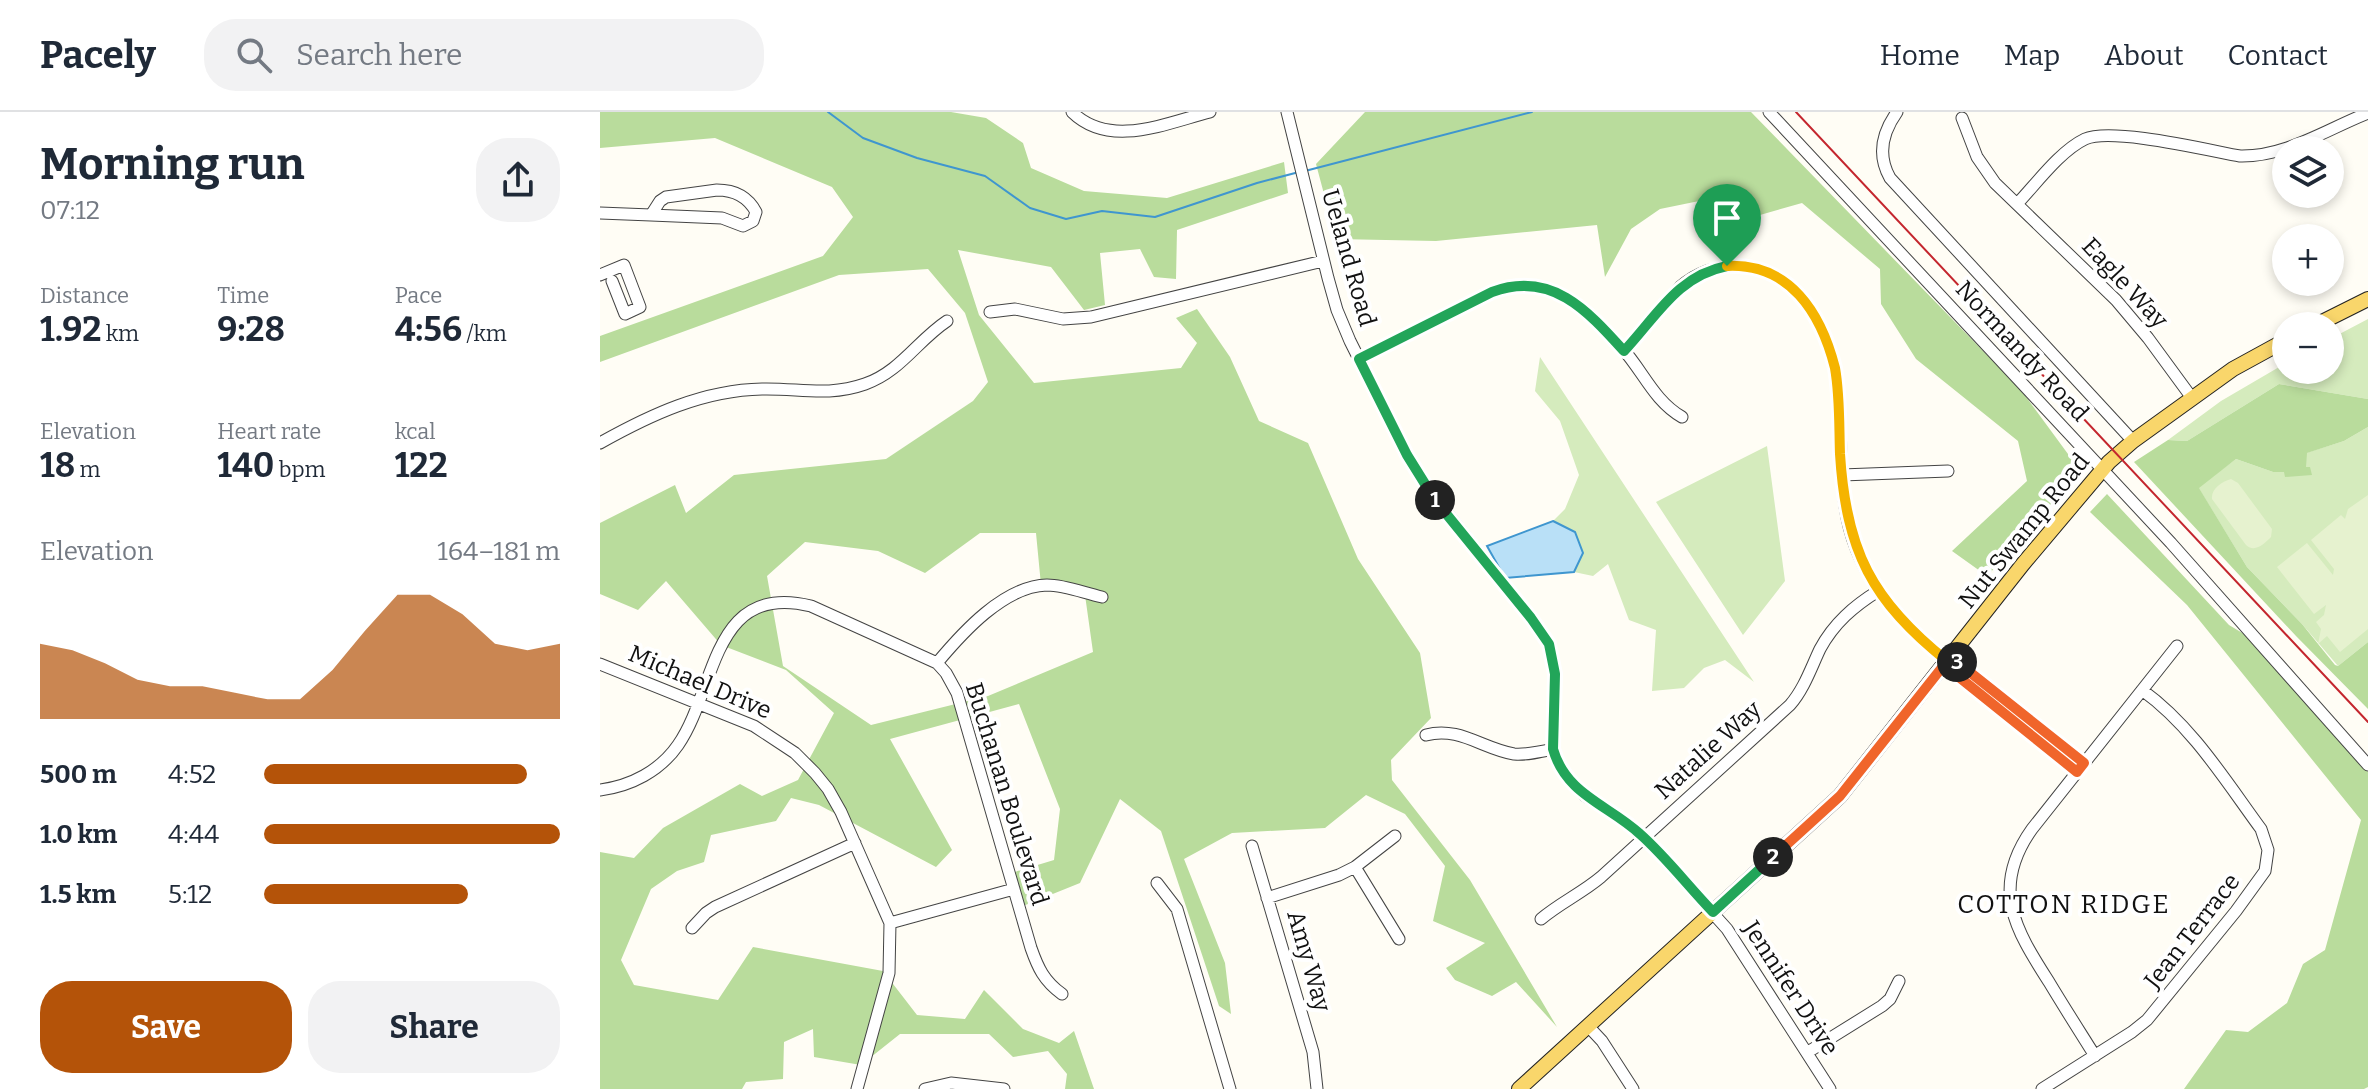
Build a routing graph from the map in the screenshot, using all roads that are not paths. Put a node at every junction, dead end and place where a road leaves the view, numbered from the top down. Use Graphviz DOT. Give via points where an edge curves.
graph roads {
  1 [pos="1072,112"];
  2 [pos="1210,112"];
  3 [pos="1287,112"];
  4 [pos="1769,112"];
  5 [pos="1897,112"];
  6 [pos="2368,113"];
  7 [pos="1962,118"];
  8 [pos="2017,204"];
  9 [pos="600,213"];
  10 [pos="651,215"];
  11 [pos="1323,261"];
  12 [pos="600,275"];
  13 [pos="628,275"];
  14 [pos="606,283"];
  15 [pos="2368,299"];
  16 [pos="990,312"];
  17 [pos="2342,312"];
  18 [pos="947,321"];
  19 [pos="2272,347"];
  20 [pos="1624,351"];
  21 [pos="1359,359"];
  22 [pos="2192,398"];
  23 [pos="1682,417"];
  24 [pos="2133,441"];
  25 [pos="600,443"];
  26 [pos="2102,469"];
  27 [pos="1948,471"];
  28 [pos="1842,475"];
  29 [pos="1878,591"];
  30 [pos="1102,597"];
  31 [pos="2177,646"];
  32 [pos="1947,661"];
  33 [pos="937,663"];
  34 [pos="600,664"];
  35 [pos="2142,690"];
  36 [pos="698,703"];
  37 [pos="1426,735"];
  38 [pos="1553,749"];
  39 [pos="2368,765"];
  40 [pos="2081,767"];
  41 [pos="600,790"];
  42 [pos="1395,836"];
  43 [pos="1644,837"];
  44 [pos="855,843"];
  45 [pos="1252,846"];
  46 [pos="1355,867"];
  47 [pos="1157,883"];
  48 [pos="1014,889"];
  49 [pos="1267,898"];
  50 [pos="1713,912"];
  51 [pos="1541,919"];
  52 [pos="890,923"];
  53 [pos="692,928"];
  54 [pos="1399,939"];
  55 [pos="1899,981"];
  56 [pos="1062,994"];
  57 [pos="1588,1026"];
  58 [pos="1808,1052"];
  59 [pos="2095,1056"];
  60 [pos="861,1088"];
  61 [pos="925,1089"];
  62 [pos="1004,1089"];
  63 [pos="1230,1089"];
  64 [pos="1317,1089"];
  65 [pos="1519,1089"];
  66 [pos="1633,1089"];
  67 [pos="1830,1089"];
  68 [pos="2042,1089"];
  1 -- 2 [label="street" via="1092,126 1121,132"];
  3 -- 11 [label="street, Ueland Road"];
  4 -- 26 [label="street, Normandy Road"];
  5 -- 24 [label="street" via="1882,145 1890,178"];
  6 -- 8 [label="street" via="2270,153 2240,156 2118,135 2094,136 2068,151"];
  7 -- 8 [label="street, Eagle Way" via="1981,164"];
  8 -- 22 [label="street, Eagle Way" via="2116,300"];
  9 -- 10 [label="street"];
  10 -- 10 [label="street" via="722,218 743,226 751,224 756,212 738,194 725,190 666,197"];
  11 -- 16 [label="street" via="1091,317 1063,319 1015,309"];
  11 -- 21 [label="street, Ueland Road"];
  12 -- 13 [label="street" via="624,265"];
  13 -- 14 [label="street"];
  13 -- 14 [label="street" via="640,307 625,314"];
  15 -- 17 [label="main road"];
  18 -- 25 [label="street" via="900,365 865,384 830,392 759,389 709,395"];
  19 -- 22 [label="main road, Nut Swamp Road"];
  20 -- 21 [label="street" via="1567,297 1531,285 1492,292"];
  20 -- 23 [label="street" via="1660,401"];
  20 -- 28 [label="street" via="1697,275 1735,265 1774,275 1803,299 1830,348"];
  21 -- 38 [label="street, Ueland Road" via="1427,488 1549,644 1555,674"];
  22 -- 24 [label="main road, Nut Swamp Road"];
  24 -- 26 [label="main road, Nut Swamp Road"];
  26 -- 32 [label="main road, Nut Swamp Road"];
  26 -- 39 [label="street, Normandy Road"];
  27 -- 28 [label="street"];
  28 -- 29 [label="street" via="1852,534"];
  29 -- 32 [label="street" via="1904,624"];
  29 -- 43 [label="street, Natalie Way" via="1833,628 1790,705"];
  30 -- 33 [label="street" via="1049,585 1028,589 980,617"];
  31 -- 35 [label="street"];
  32 -- 40 [label="street"];
  32 -- 50 [label="main road, Nut Swamp Road" via="1840,796"];
  33 -- 36 [label="street, Buchanan Boulevard" via="811,606 768,604 740,619 724,638"];
  33 -- 48 [label="street, Buchanan Boulevard" via="957,693"];
  34 -- 36 [label="street, Michael Drive"];
  35 -- 40 [label="street"];
  35 -- 59 [label="street, Jean Terrace" via="2172,715 2217,769 2261,829 2268,858 2258,882 2157,1010"];
  36 -- 41 [label="street, Buchanan Boulevard" via="680,742 655,769 631,783"];
  36 -- 44 [label="street, Michael Drive" via="754,726 795,753 828,789"];
  37 -- 38 [label="street" via="1454,733 1516,754"];
  38 -- 43 [label="street" via="1578,790"];
  40 -- 59 [label="street" via="2022,845 2010,899 2023,940"];
  42 -- 46 [label="street"];
  43 -- 50 [label="street"];
  43 -- 51 [label="street, Natalie Way" via="1589,887"];
  44 -- 52 [label="street, Michael Drive"];
  44 -- 53 [label="street" via="715,907"];
  45 -- 49 [label="street, Amy Way"];
  46 -- 49 [label="street"];
  46 -- 54 [label="street"];
  47 -- 63 [label="street" via="1177,909"];
  48 -- 52 [label="street"];
  48 -- 56 [label="street, Buchanan Boulevard" via="1038,968"];
  49 -- 64 [label="street, Amy Way" via="1313,1052"];
  50 -- 57 [label="main road, Nut Swamp Road"];
  50 -- 58 [label="street, Jennifer Drive"];
  52 -- 60 [label="street, Michael Drive" via="889,973"];
  55 -- 58 [label="street" via="1882,1006"];
  57 -- 65 [label="main road, Nut Swamp Road"];
  57 -- 66 [label="street"];
  58 -- 67 [label="street, Jennifer Drive"];
  59 -- 68 [label="street, Jean Terrace"];
  61 -- 62 [label="street" via="951,1083"];
}
